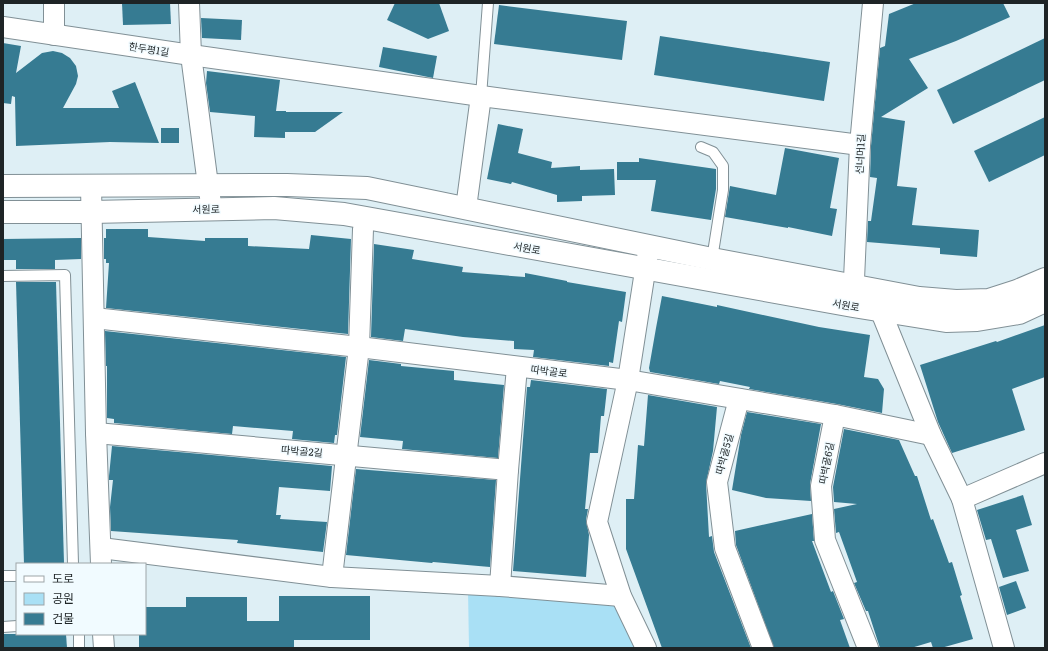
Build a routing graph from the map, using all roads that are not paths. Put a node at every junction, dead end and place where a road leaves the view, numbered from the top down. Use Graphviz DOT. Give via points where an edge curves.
graph roads {
  1 [pos="54,3"];
  2 [pos="189,3"];
  3 [pos="488,3"];
  4 [pos="873,3"];
  5 [pos="3,27"];
  6 [pos="54,34"];
  7 [pos="191,55"];
  8 [pos="481,96"];
  9 [pos="860,145"];
  10 [pos="701,147"];
  11 [pos="208,185"];
  12 [pos="3,186"];
  13 [pos="90,186"];
  14 [pos="466,208"];
  15 [pos="212,209"];
  16 [pos="3,212"];
  17 [pos="91,212"];
  18 [pos="363,229"];
  19 [pos="649,246"];
  20 [pos="712,259"];
  21 [pos="646,270"];
  22 [pos="3,276"];
  23 [pos="1045,279"];
  24 [pos="860,294"];
  25 [pos="1045,301"];
  26 [pos="880,311"];
  27 [pos="94,318"];
  28 [pos="359,347"];
  29 [pos="517,367"];
  30 [pos="628,380"];
  31 [pos="739,399"];
  32 [pos="835,415"];
  33 [pos="96,433"];
  34 [pos="931,435"];
  35 [pos="347,455"];
  36 [pos="1045,463"];
  37 [pos="508,470"];
  38 [pos="962,499"];
  39 [pos="101,556"];
  40 [pos="73,563"];
  41 [pos="3,576"];
  42 [pos="16,576"];
  43 [pos="332,577"];
  44 [pos="500,586"];
  45 [pos="621,596"];
  46 [pos="3,626"];
  47 [pos="16,626"];
  48 [pos="79,635"];
  49 [pos="103,635"];
  50 [pos="80,648"];
  51 [pos="104,648"];
  52 [pos="646,648"];
  53 [pos="763,648"];
  54 [pos="868,648"];
  55 [pos="1004,648"];
  1 -- 6 [label="street"];
  2 -- 7 [label="street"];
  3 -- 8 [label="lane"];
  4 -- 9 [label="street, 선너머1길"];
  5 -- 6 [label="street, 한두평1길"];
  6 -- 7 [label="street, 한두평1길"];
  7 -- 8 [label="street"];
  7 -- 11 [label="street"];
  8 -- 9 [label="street"];
  8 -- 14 [label="street"];
  9 -- 24 [label="street, 선너머1길"];
  10 -- 20 [label="lane" via="713,152 723,166 723,190"];
  11 -- 13 [label="street, 서원로"];
  11 -- 14 [label="street, 서원로" via="367,188"];
  11 -- 15 [label="street"];
  12 -- 13 [label="street, 서원로"];
  13 -- 17 [label="street"];
  14 -- 19 [label="street, 서원로"];
  15 -- 17 [label="street, 서원로"];
  15 -- 21 [label="street, 서원로" via="274,208 344,214"];
  16 -- 17 [label="street, 서원로"];
  17 -- 27 [label="street"];
  18 -- 28 [label="street"];
  19 -- 20 [label="street, 서원로"];
  19 -- 21 [label="street"];
  20 -- 24 [label="street, 서원로"];
  21 -- 24 [label="street, 서원로"];
  21 -- 30 [label="street"];
  22 -- 40 [label="lane" via="65,275"];
  23 -- 24 [label="street, 서원로" via="989,300 956,301"];
  24 -- 26 [label="street, 서원로"];
  25 -- 26 [label="street, 서원로" via="1019,313 977,320 946,321"];
  26 -- 34 [label="street"];
  27 -- 28 [label="street"];
  27 -- 33 [label="street"];
  28 -- 29 [label="street, 따박골로"];
  28 -- 35 [label="street"];
  29 -- 30 [label="street, 따박골로"];
  29 -- 37 [label="street"];
  30 -- 31 [label="street, 따박골로"];
  30 -- 45 [label="street" via="597,522"];
  31 -- 32 [label="street"];
  31 -- 53 [label="street, 따박골5길" via="717,482 725,548"];
  32 -- 34 [label="street"];
  32 -- 54 [label="street, 따박골6길" via="821,486 825,540"];
  33 -- 35 [label="street, 따박골2길"];
  33 -- 39 [label="street"];
  34 -- 38 [label="street"];
  35 -- 37 [label="street, 따박골2길"];
  35 -- 43 [label="street"];
  36 -- 38 [label="street"];
  37 -- 44 [label="street"];
  38 -- 55 [label="street"];
  39 -- 43 [label="street"];
  41 -- 42 [label="lane"];
  43 -- 44 [label="street"];
  44 -- 45 [label="street"];
  45 -- 52 [label="street"];
  46 -- 47 [label="lane"];
  48 -- 50 [label="lane"];
  49 -- 51 [label="street"];
}
